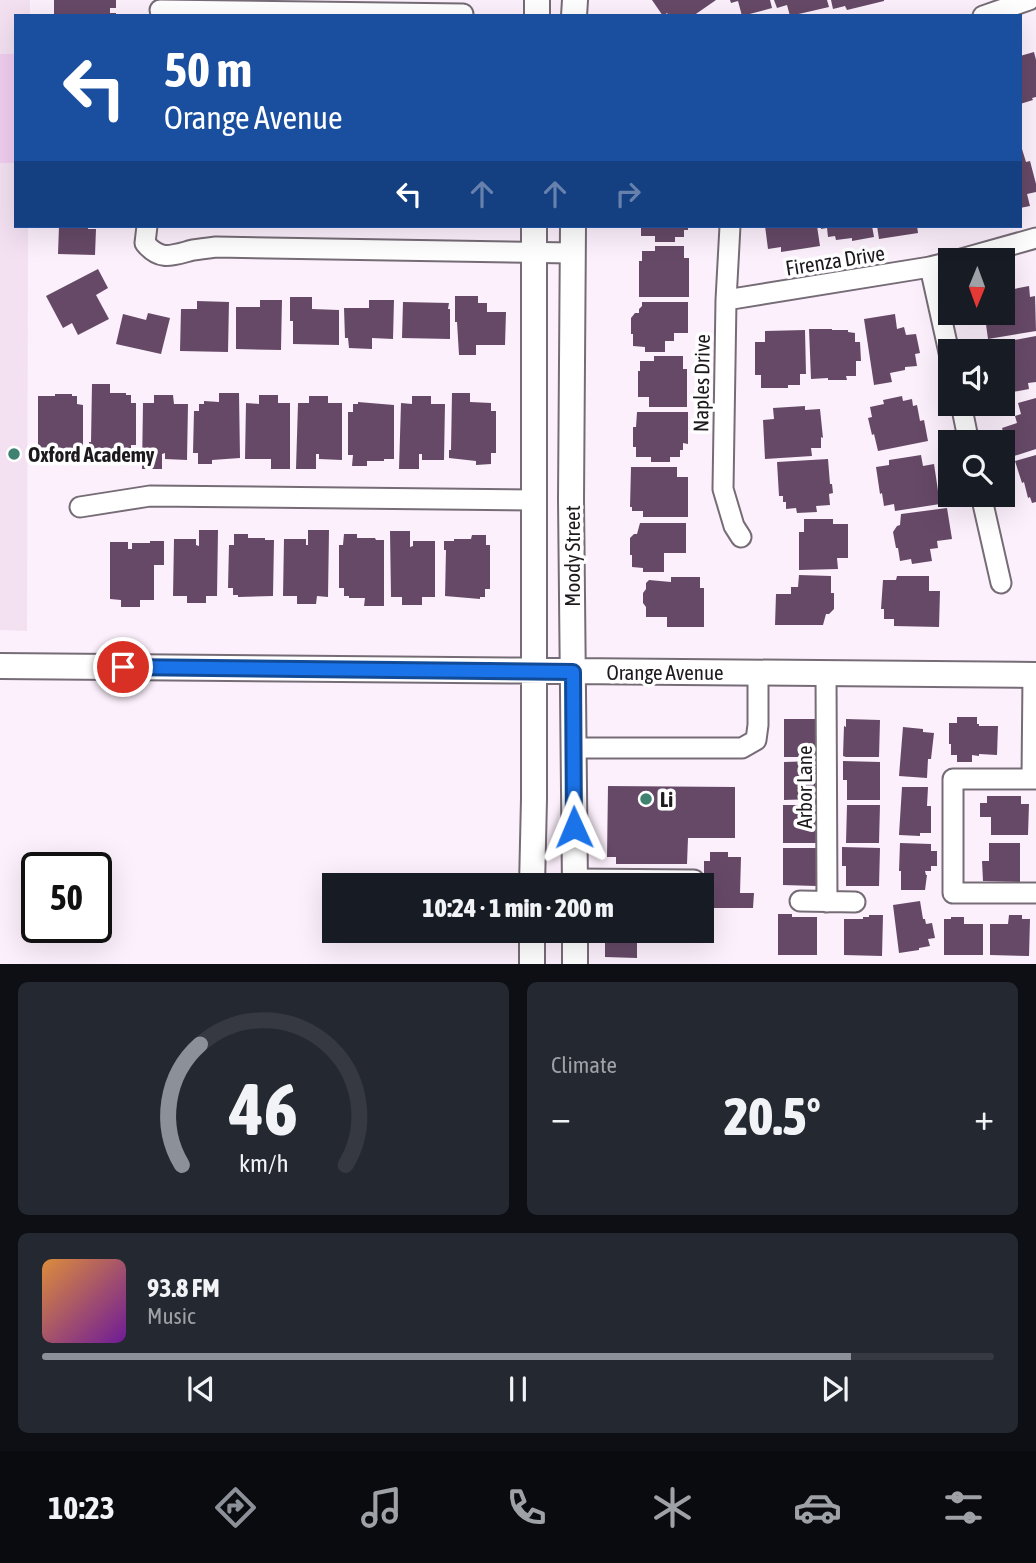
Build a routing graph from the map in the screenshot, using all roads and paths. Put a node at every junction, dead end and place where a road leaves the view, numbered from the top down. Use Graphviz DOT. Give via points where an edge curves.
graph roads {
  1 [pos="1030,0"];
  2 [pos="160,9"];
  3 [pos="463,14"];
  4 [pos="989,14"];
  5 [pos="146,228"];
  6 [pos="534,228"];
  7 [pos="573,228"];
  8 [pos="730,228"];
  9 [pos="1036,238"];
  10 [pos="999,248"];
  11 [pos="533,251"];
  12 [pos="573,253"];
  13 [pos="938,265"];
  14 [pos="930,267"];
  15 [pos="726,300"];
  16 [pos="946,339"];
  17 [pos="534,500"];
  18 [pos="80,507"];
  19 [pos="984,507"];
  20 [pos="741,537"];
  21 [pos="1001,583"];
  22 [pos="0,666"];
  23 [pos="533,672"];
  24 [pos="573,672"];
  25 [pos="758,672"];
  26 [pos="826,672"];
  27 [pos="1034,675"];
  28 [pos="572,748"];
  29 [pos="1034,779"];
  30 [pos="532,873"];
  31 [pos="575,873"];
  32 [pos="1036,893"];
  33 [pos="800,901"];
  34 [pos="827,902"];
  35 [pos="855,902"];
  36 [pos="532,943"];
  37 [pos="575,943"];
  38 [pos="532,964"];
  39 [pos="575,964"];
  1 -- 4 [label="street"];
  2 -- 3 [label="street"];
  5 -- 11 [label="street" via="145,243 151,251 173,256 216,247"];
  6 -- 11 [label="main road, Moody Street"];
  7 -- 12 [label="main road, Moody Street"];
  8 -- 15 [label="street, Naples Drive"];
  9 -- 10 [label="street, Firenza Drive"];
  11 -- 12 [label="street"];
  11 -- 17 [label="main road, Moody Street"];
  12 -- 24 [label="main road, Moody Street"];
  13 -- 14 [label="street, Firenza Drive"];
  14 -- 15 [label="street, Firenza Drive"];
  14 -- 16 [label="street"];
  15 -- 20 [label="street, Naples Drive" via="723,489"];
  17 -- 18 [label="street" via="150,496"];
  17 -- 23 [label="main road, Moody Street"];
  19 -- 21 [label="street"];
  22 -- 23 [label="main road, Orange Avenue"];
  23 -- 24 [label="main road, Orange Avenue"];
  23 -- 30 [label="main road, Moody Street"];
  24 -- 25 [label="main road, Orange Avenue"];
  24 -- 28 [label="main road, Moody Street"];
  25 -- 26 [label="main road, Orange Avenue"];
  25 -- 28 [label="street" via="756,740 742,748"];
  26 -- 27 [label="main road, Orange Avenue"];
  26 -- 34 [label="street, Arbor Lane"];
  27 -- 29 [label="street"];
  28 -- 31 [label="main road, Moody Street"];
  29 -- 32 [label="street" via="953,779 953,893"];
  33 -- 34 [label="street"];
  34 -- 35 [label="street"];
  36 -- 38 [label="main road"];
  37 -- 39 [label="main road"];
}
